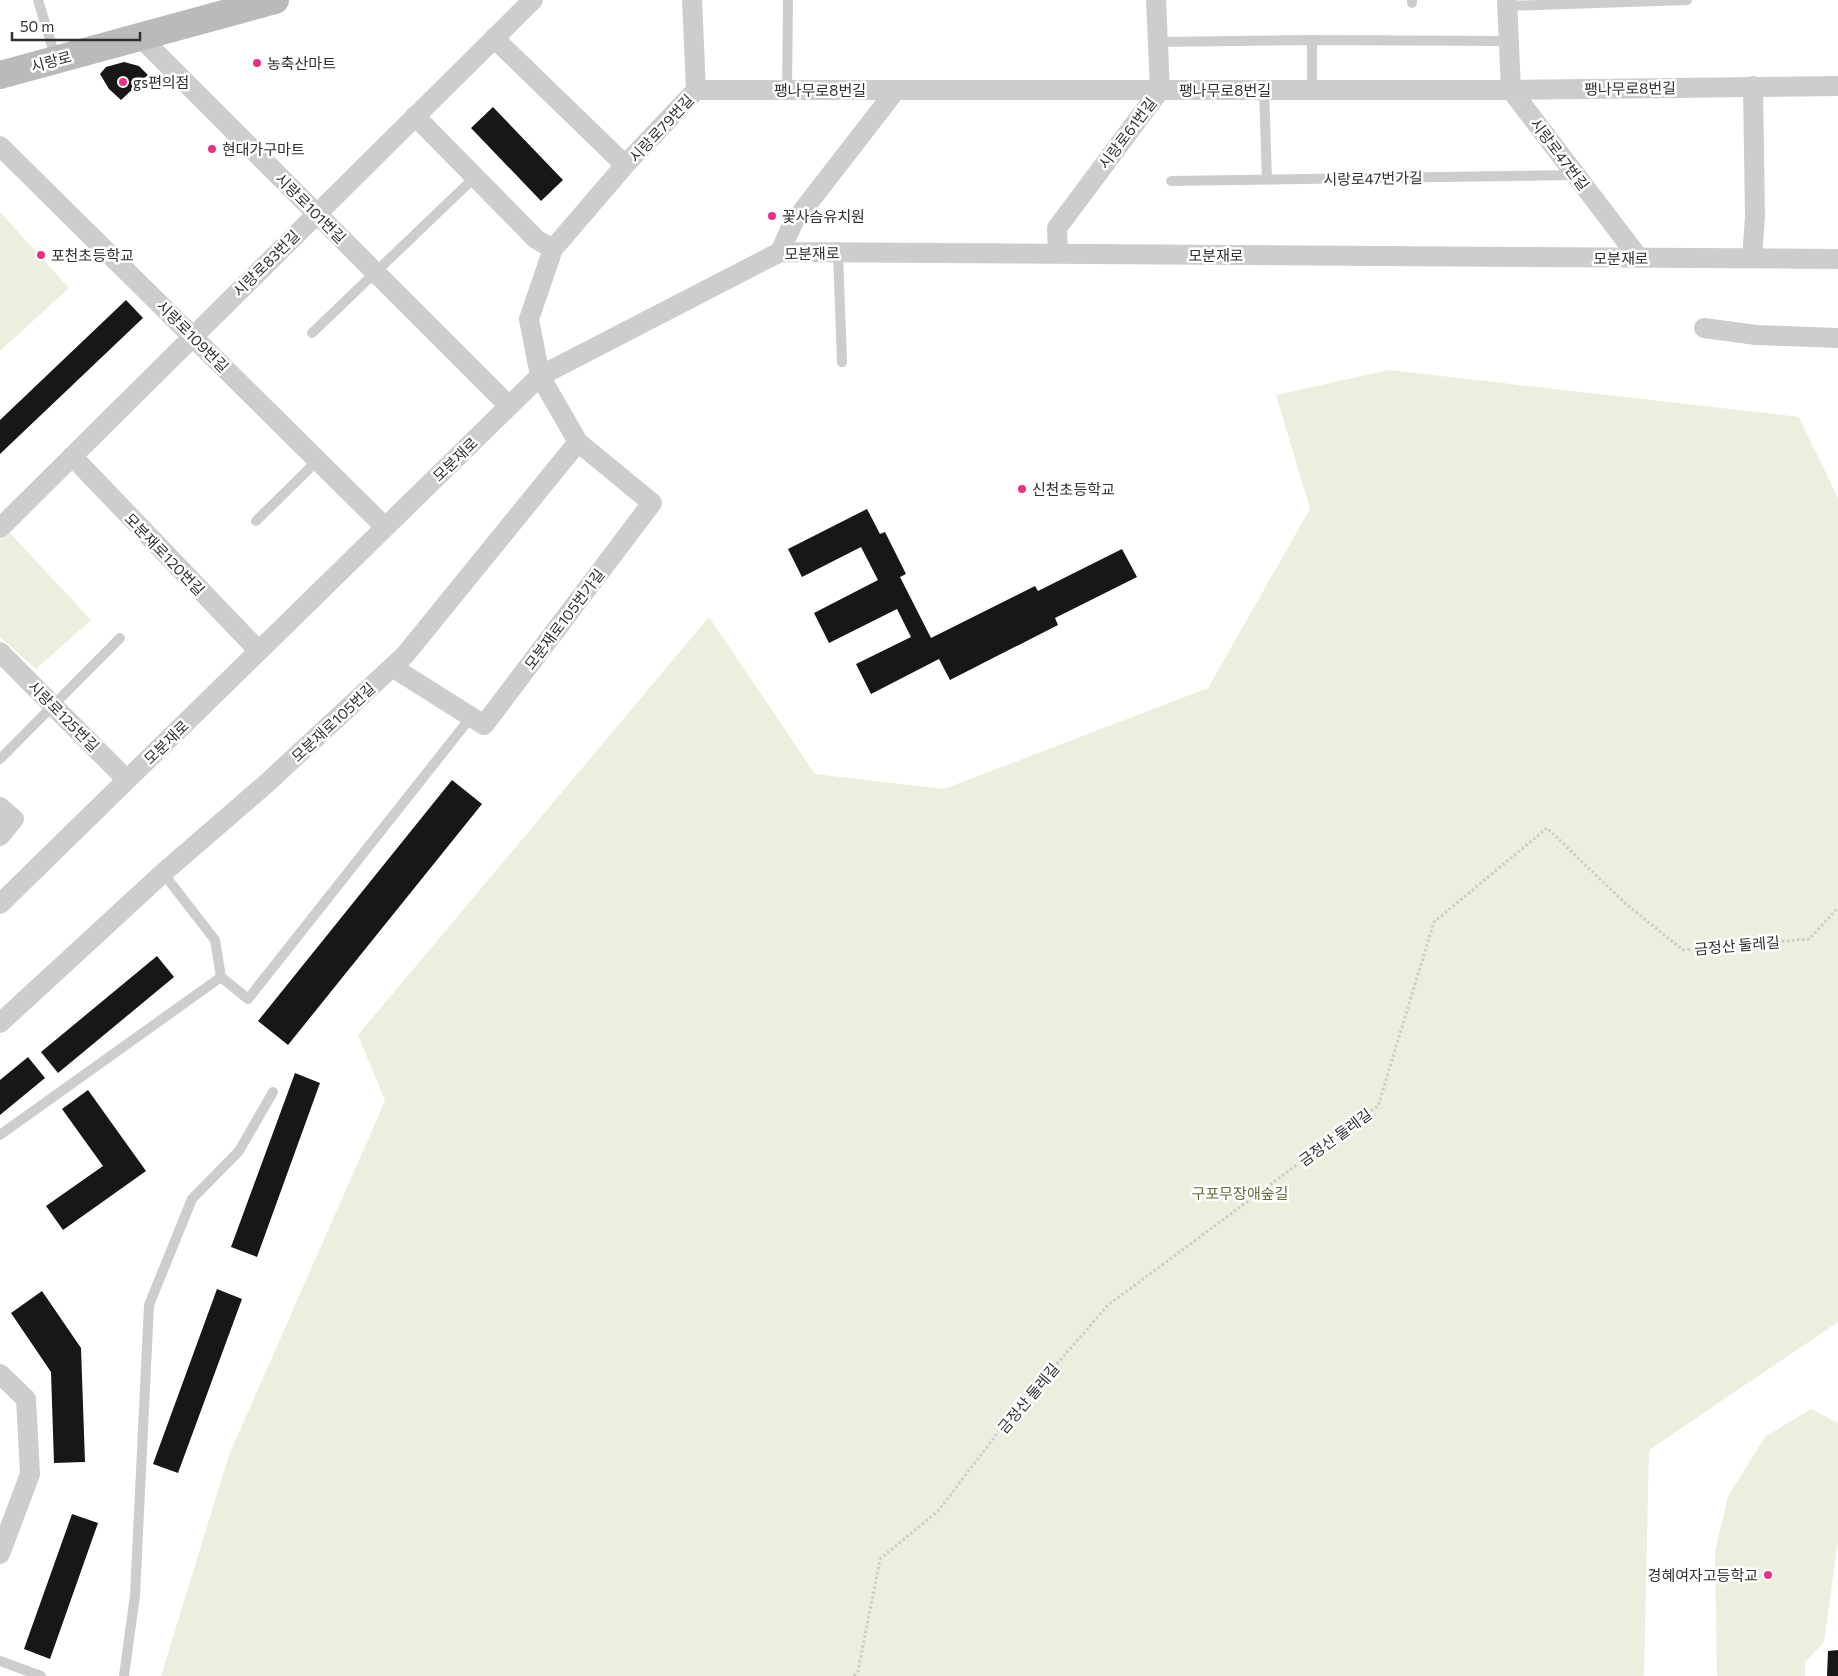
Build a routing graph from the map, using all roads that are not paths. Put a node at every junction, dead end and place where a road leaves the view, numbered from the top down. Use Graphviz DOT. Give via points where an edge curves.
graph roads {
  1 [pos="38,0"];
  2 [pos="275,0"];
  3 [pos="533,0"];
  4 [pos="692,0"];
  5 [pos="788,0"];
  6 [pos="1156,0"];
  7 [pos="1687,0"];
  8 [pos="1507,3"];
  9 [pos="140,37"];
  10 [pos="494,38"];
  11 [pos="1312,40"];
  12 [pos="1509,41"];
  13 [pos="1158,42"];
  14 [pos="56,60"];
  15 [pos="0,75"];
  16 [pos="1753,86"];
  17 [pos="1838,86"];
  18 [pos="696,90"];
  19 [pos="787,90"];
  20 [pos="896,90"];
  21 [pos="1160,90"];
  22 [pos="1264,90"];
  23 [pos="1312,90"];
  24 [pos="1512,90"];
  25 [pos="415,116"];
  26 [pos="0,146"];
  27 [pos="625,165"];
  28 [pos="1576,175"];
  29 [pos="475,177"];
  30 [pos="1267,180"];
  31 [pos="1171,181"];
  32 [pos="316,214"];
  33 [pos="553,249"];
  34 [pos="780,252"];
  35 [pos="838,252"];
  36 [pos="1058,254"];
  37 [pos="1639,258"];
  38 [pos="1752,258"];
  39 [pos="1838,259"];
  40 [pos="376,273"];
  41 [pos="1704,328"];
  42 [pos="312,333"];
  43 [pos="193,336"];
  44 [pos="1838,338"];
  45 [pos="842,362"];
  46 [pos="540,376"];
  47 [pos="509,406"];
  48 [pos="578,442"];
  49 [pos="72,456"];
  50 [pos="318,460"];
  51 [pos="256,521"];
  52 [pos="385,527"];
  53 [pos="0,528"];
  54 [pos="120,638"];
  55 [pos="259,651"];
  56 [pos="0,652"];
  57 [pos="392,667"];
  58 [pos="53,706"];
  59 [pos="471,717"];
  60 [pos="0,759"];
  61 [pos="127,780"];
  62 [pos="0,807"];
  63 [pos="0,836"];
  64 [pos="163,872"];
  65 [pos="0,902"];
  66 [pos="221,978"];
  67 [pos="0,1023"];
  68 [pos="273,1092"];
  69 [pos="0,1135"];
  70 [pos="0,1374"];
  71 [pos="1,1550"];
  72 [pos="0,1660"];
  73 [pos="41,1676"];
  74 [pos="124,1676"];
  1 -- 14 [label="lane"];
  2 -- 9 [label="main road, 시랑로"];
  3 -- 10 [label="street, 시랑로83번길"];
  4 -- 18 [label="street, 시랑로79번길"];
  5 -- 19 [label="lane"];
  6 -- 13 [label="street, 시랑로61번길"];
  7 -- 8 [label="lane"];
  8 -- 12 [label="street"];
  9 -- 14 [label="main road, 시랑로"];
  9 -- 32 [label="street, 시랑로101번길"];
  10 -- 25 [label="street, 시랑로83번길"];
  10 -- 27 [label="street, 시랑로79번길"];
  11 -- 12 [label="lane"];
  11 -- 13 [label="lane"];
  11 -- 23 [label="lane"];
  12 -- 24 [label="street"];
  13 -- 21 [label="street, 시랑로61번길"];
  14 -- 15 [label="main road, 시랑로"];
  16 -- 17 [label="street, 팽나무로8번길"];
  16 -- 24 [label="street, 팽나무로8번길"];
  16 -- 38 [label="street"];
  18 -- 19 [label="street, 팽나무로8번길"];
  18 -- 27 [label="street, 시랑로79번길"];
  19 -- 20 [label="street, 팽나무로8번길"];
  20 -- 21 [label="street, 팽나무로8번길"];
  20 -- 34 [label="street" via="793,223"];
  21 -- 22 [label="street, 팽나무로8번길"];
  21 -- 36 [label="street, 시랑로61번길" via="1057,228"];
  22 -- 23 [label="street, 팽나무로8번길"];
  22 -- 30 [label="lane"];
  23 -- 24 [label="street, 팽나무로8번길"];
  24 -- 28 [label="street, 시랑로47번길"];
  25 -- 29 [label="street"];
  25 -- 32 [label="street, 시랑로83번길"];
  26 -- 43 [label="street, 시랑로109번길"];
  27 -- 33 [label="street, 시랑로79번길"];
  28 -- 30 [label="lane, 시랑로47번가길"];
  28 -- 37 [label="street, 시랑로47번길"];
  29 -- 33 [label="street" via="536,239"];
  29 -- 40 [label="lane"];
  30 -- 31 [label="lane, 시랑로47번가길"];
  32 -- 40 [label="street, 시랑로101번길"];
  32 -- 43 [label="street, 시랑로83번길"];
  33 -- 46 [label="street, 시랑로79번길" via="529,318"];
  34 -- 35 [label="street, 모분재로"];
  34 -- 46 [label="street, 모분재로"];
  35 -- 36 [label="street, 모분재로"];
  35 -- 45 [label="lane"];
  36 -- 37 [label="street, 모분재로"];
  37 -- 38 [label="street, 모분재로"];
  38 -- 39 [label="street, 모분재로"];
  40 -- 42 [label="lane"];
  40 -- 47 [label="street, 시랑로101번길"];
  41 -- 44 [label="street"];
  43 -- 49 [label="street, 시랑로83번길"];
  43 -- 50 [label="street, 시랑로109번길"];
  46 -- 47 [label="street, 모분재로"];
  46 -- 48 [label="street"];
  47 -- 52 [label="street, 모분재로"];
  48 -- 57 [label="street, 모분재로105번길"];
  48 -- 59 [label="street, 모분재로105번가길" via="652,503 484,725"];
  49 -- 53 [label="street, 시랑로83번길"];
  49 -- 55 [label="street, 모분재로120번길"];
  50 -- 51 [label="lane"];
  50 -- 52 [label="street, 시랑로109번길"];
  52 -- 55 [label="street, 모분재로"];
  54 -- 58 [label="lane"];
  55 -- 61 [label="street, 모분재로"];
  56 -- 58 [label="street, 시랑로125번길"];
  57 -- 59 [label="street"];
  57 -- 64 [label="street, 모분재로105번길" via="267,783"];
  58 -- 60 [label="lane"];
  58 -- 61 [label="street, 시랑로125번길"];
  59 -- 66 [label="lane" via="248,999"];
  61 -- 65 [label="street, 모분재로"];
  62 -- 63 [label="street" via="14,819"];
  64 -- 66 [label="lane" via="215,940"];
  64 -- 67 [label="street, 모분재로105번길"];
  66 -- 69 [label="lane"];
  68 -- 74 [label="lane" via="239,1151 192,1199 149,1305 134,1595"];
  70 -- 71 [label="street" via="26,1399 30,1474"];
  72 -- 73 [label="lane"];
}
